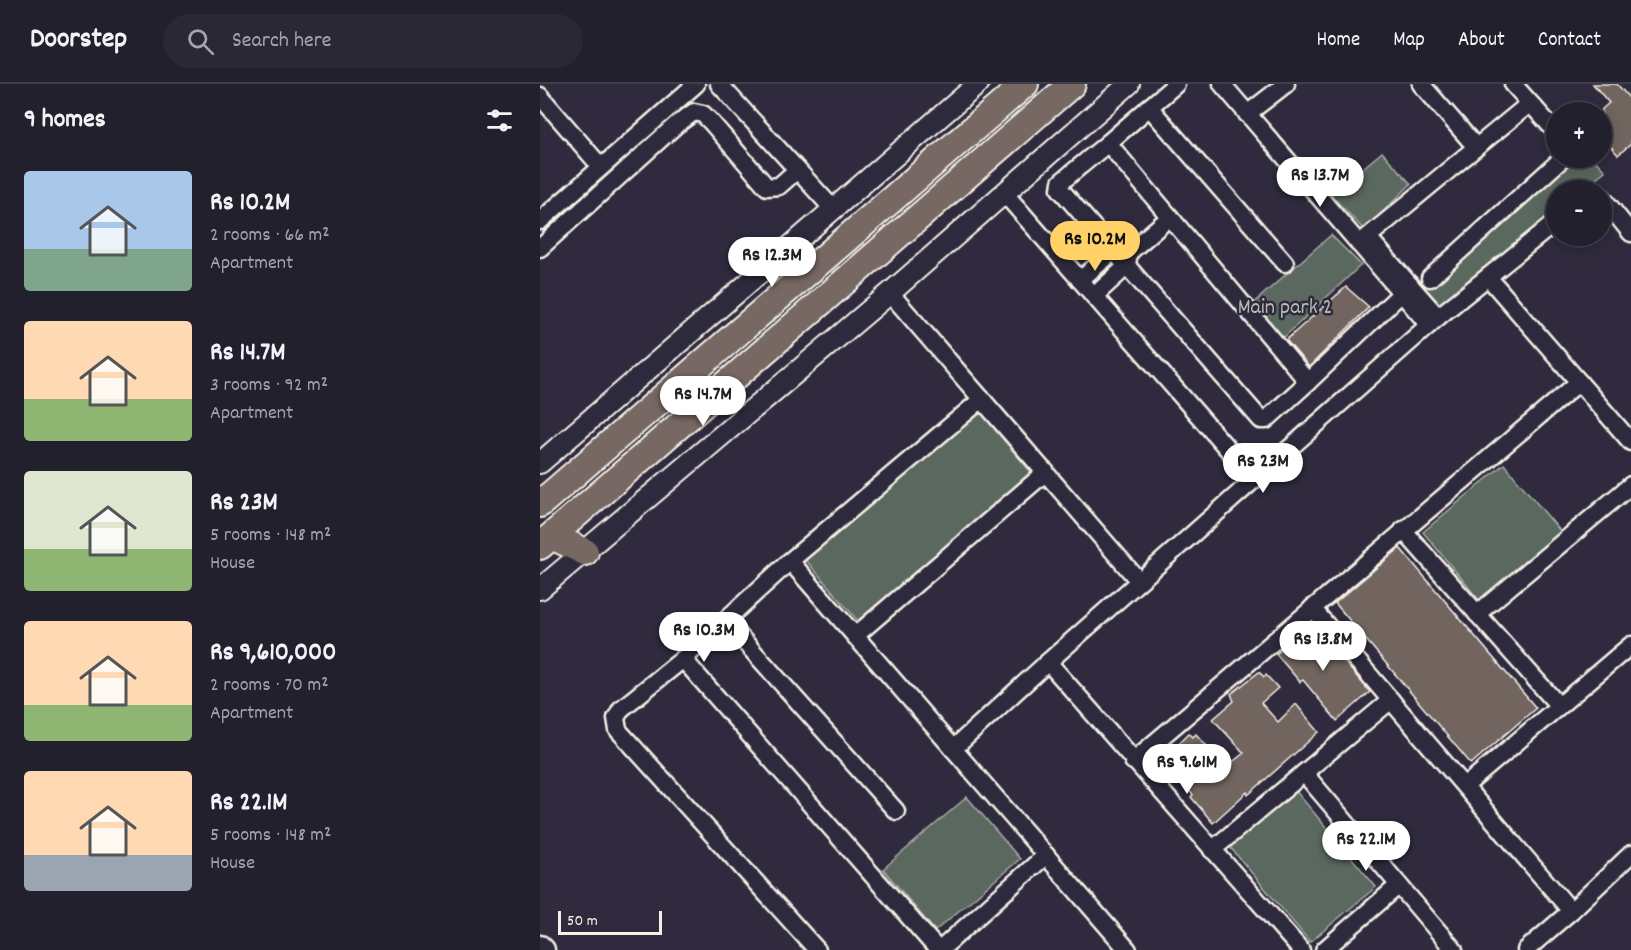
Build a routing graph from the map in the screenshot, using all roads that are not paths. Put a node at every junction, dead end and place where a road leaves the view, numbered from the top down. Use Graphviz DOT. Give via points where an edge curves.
graph roads {
  1 [pos="696,84"];
  2 [pos="719,84"];
  3 [pos="978,84"];
  4 [pos="1025,84"];
  5 [pos="1072,84"];
  6 [pos="1129,84"];
  7 [pos="1176,84"];
  8 [pos="1222,84"];
  9 [pos="1235,84"];
  10 [pos="1286,84"];
  11 [pos="1421,84"];
  12 [pos="1513,84"];
  13 [pos="540,96"];
  14 [pos="1529,104"];
  15 [pos="1149,107"];
  16 [pos="1251,110"];
  17 [pos="1546,122"];
  18 [pos="1108,143"];
  19 [pos="1476,147"];
  20 [pos="601,167"];
  21 [pos="1552,168"];
  22 [pos="797,170"];
  23 [pos="1005,194"];
  24 [pos="1612,209"];
  25 [pos="834,210"];
  26 [pos="1170,217"];
  27 [pos="540,221"];
  28 [pos="1546,230"];
  29 [pos="1631,233"];
  30 [pos="1363,240"];
  31 [pos="540,248"];
  32 [pos="1122,257"];
  33 [pos="1285,263"];
  34 [pos="1488,277"];
  35 [pos="1430,278"];
  36 [pos="1080,280"];
  37 [pos="1406,289"];
  38 [pos="890,293"];
  39 [pos="1094,296"];
  40 [pos="1433,321"];
  41 [pos="1308,382"];
  42 [pos="1579,382"];
  43 [pos="982,399"];
  44 [pos="1631,442"];
  45 [pos="540,462"];
  46 [pos="1046,472"];
  47 [pos="1254,480"];
  48 [pos="1631,485"];
  49 [pos="540,504"];
  50 [pos="1403,530"];
  51 [pos="546,541"];
  52 [pos="585,552"];
  53 [pos="790,561"];
  54 [pos="1139,581"];
  55 [pos="540,590"];
  56 [pos="1312,608"];
  57 [pos="1477,614"];
  58 [pos="726,620"];
  59 [pos="855,636"];
  60 [pos="1631,645"];
  61 [pos="683,658"];
  62 [pos="1048,662"];
  63 [pos="1391,700"];
  64 [pos="1558,706"];
  65 [pos="953,749"];
  66 [pos="1133,761"];
  67 [pos="1304,772"];
  68 [pos="1465,786"];
  69 [pos="896,811"];
  70 [pos="1212,850"];
  71 [pos="1631,854"];
  72 [pos="1046,855"];
  73 [pos="1399,885"];
  74 [pos="1571,911"];
  75 [pos="817,950"];
  76 [pos="939,950"];
  77 [pos="1128,950"];
  78 [pos="1301,950"];
  79 [pos="1324,950"];
  80 [pos="1454,950"];
  81 [pos="1526,950"];
  1 -- 20 [label="street"];
  2 -- 22 [label="street"];
  3 -- 25 [label="street"];
  4 -- 49 [label="main road"];
  5 -- 51 [label="main road"];
  6 -- 23 [label="street"];
  7 -- 15 [label="street"];
  8 -- 16 [label="street"];
  9 -- 16 [label="street"];
  10 -- 16 [label="street"];
  11 -- 19 [label="street"];
  12 -- 14 [label="street"];
  13 -- 20 [label="street"];
  14 -- 17 [label="street"];
  14 -- 19 [label="street"];
  15 -- 18 [label="street"];
  15 -- 33 [label="street"];
  16 -- 30 [label="street"];
  18 -- 26 [label="street"];
  18 -- 32 [label="street" via="1059,186"];
  19 -- 30 [label="street"];
  20 -- 27 [label="street"];
  21 -- 35 [label="street"];
  22 -- 25 [label="street"];
  22 -- 31 [label="street" via="779,186 767,187 711,122 694,112"];
  23 -- 36 [label="street"];
  23 -- 38 [label="street"];
  24 -- 29 [label="street"];
  25 -- 45 [label="street"];
  26 -- 32 [label="street"];
  26 -- 41 [label="street"];
  28 -- 34 [label="street"];
  30 -- 37 [label="street"];
  32 -- 36 [label="street"];
  32 -- 39 [label="street"];
  32 -- 41 [label="street" via="1262,421"];
  34 -- 40 [label="street"];
  34 -- 42 [label="street"];
  36 -- 39 [label="street"];
  37 -- 40 [label="street"];
  37 -- 41 [label="street"];
  38 -- 43 [label="street"];
  38 -- 52 [label="street"];
  39 -- 47 [label="street"];
  40 -- 47 [label="street"];
  42 -- 44 [label="street"];
  42 -- 50 [label="street"];
  43 -- 46 [label="street"];
  43 -- 53 [label="street"];
  46 -- 54 [label="street"];
  46 -- 59 [label="street"];
  47 -- 54 [label="street"];
  48 -- 57 [label="street"];
  50 -- 56 [label="street"];
  50 -- 57 [label="street"];
  51 -- 52 [label="main road"];
  52 -- 55 [label="street"];
  53 -- 58 [label="street"];
  53 -- 59 [label="street"];
  54 -- 62 [label="street"];
  56 -- 63 [label="street"];
  56 -- 66 [label="street"];
  57 -- 64 [label="street"];
  58 -- 61 [label="street"];
  58 -- 69 [label="street"];
  59 -- 65 [label="street"];
  60 -- 64 [label="street"];
  61 -- 75 [label="street" via="621,709 616,718 618,730"];
  61 -- 76 [label="street"];
  62 -- 65 [label="street"];
  62 -- 66 [label="street"];
  63 -- 67 [label="street"];
  63 -- 68 [label="street"];
  64 -- 68 [label="street"];
  65 -- 72 [label="street"];
  66 -- 70 [label="street"];
  67 -- 70 [label="street"];
  67 -- 73 [label="street"];
  68 -- 74 [label="street"];
  70 -- 78 [label="street"];
  71 -- 74 [label="street"];
  72 -- 76 [label="street"];
  72 -- 77 [label="street"];
  73 -- 79 [label="street"];
  73 -- 80 [label="street"];
  74 -- 81 [label="street"];
}
